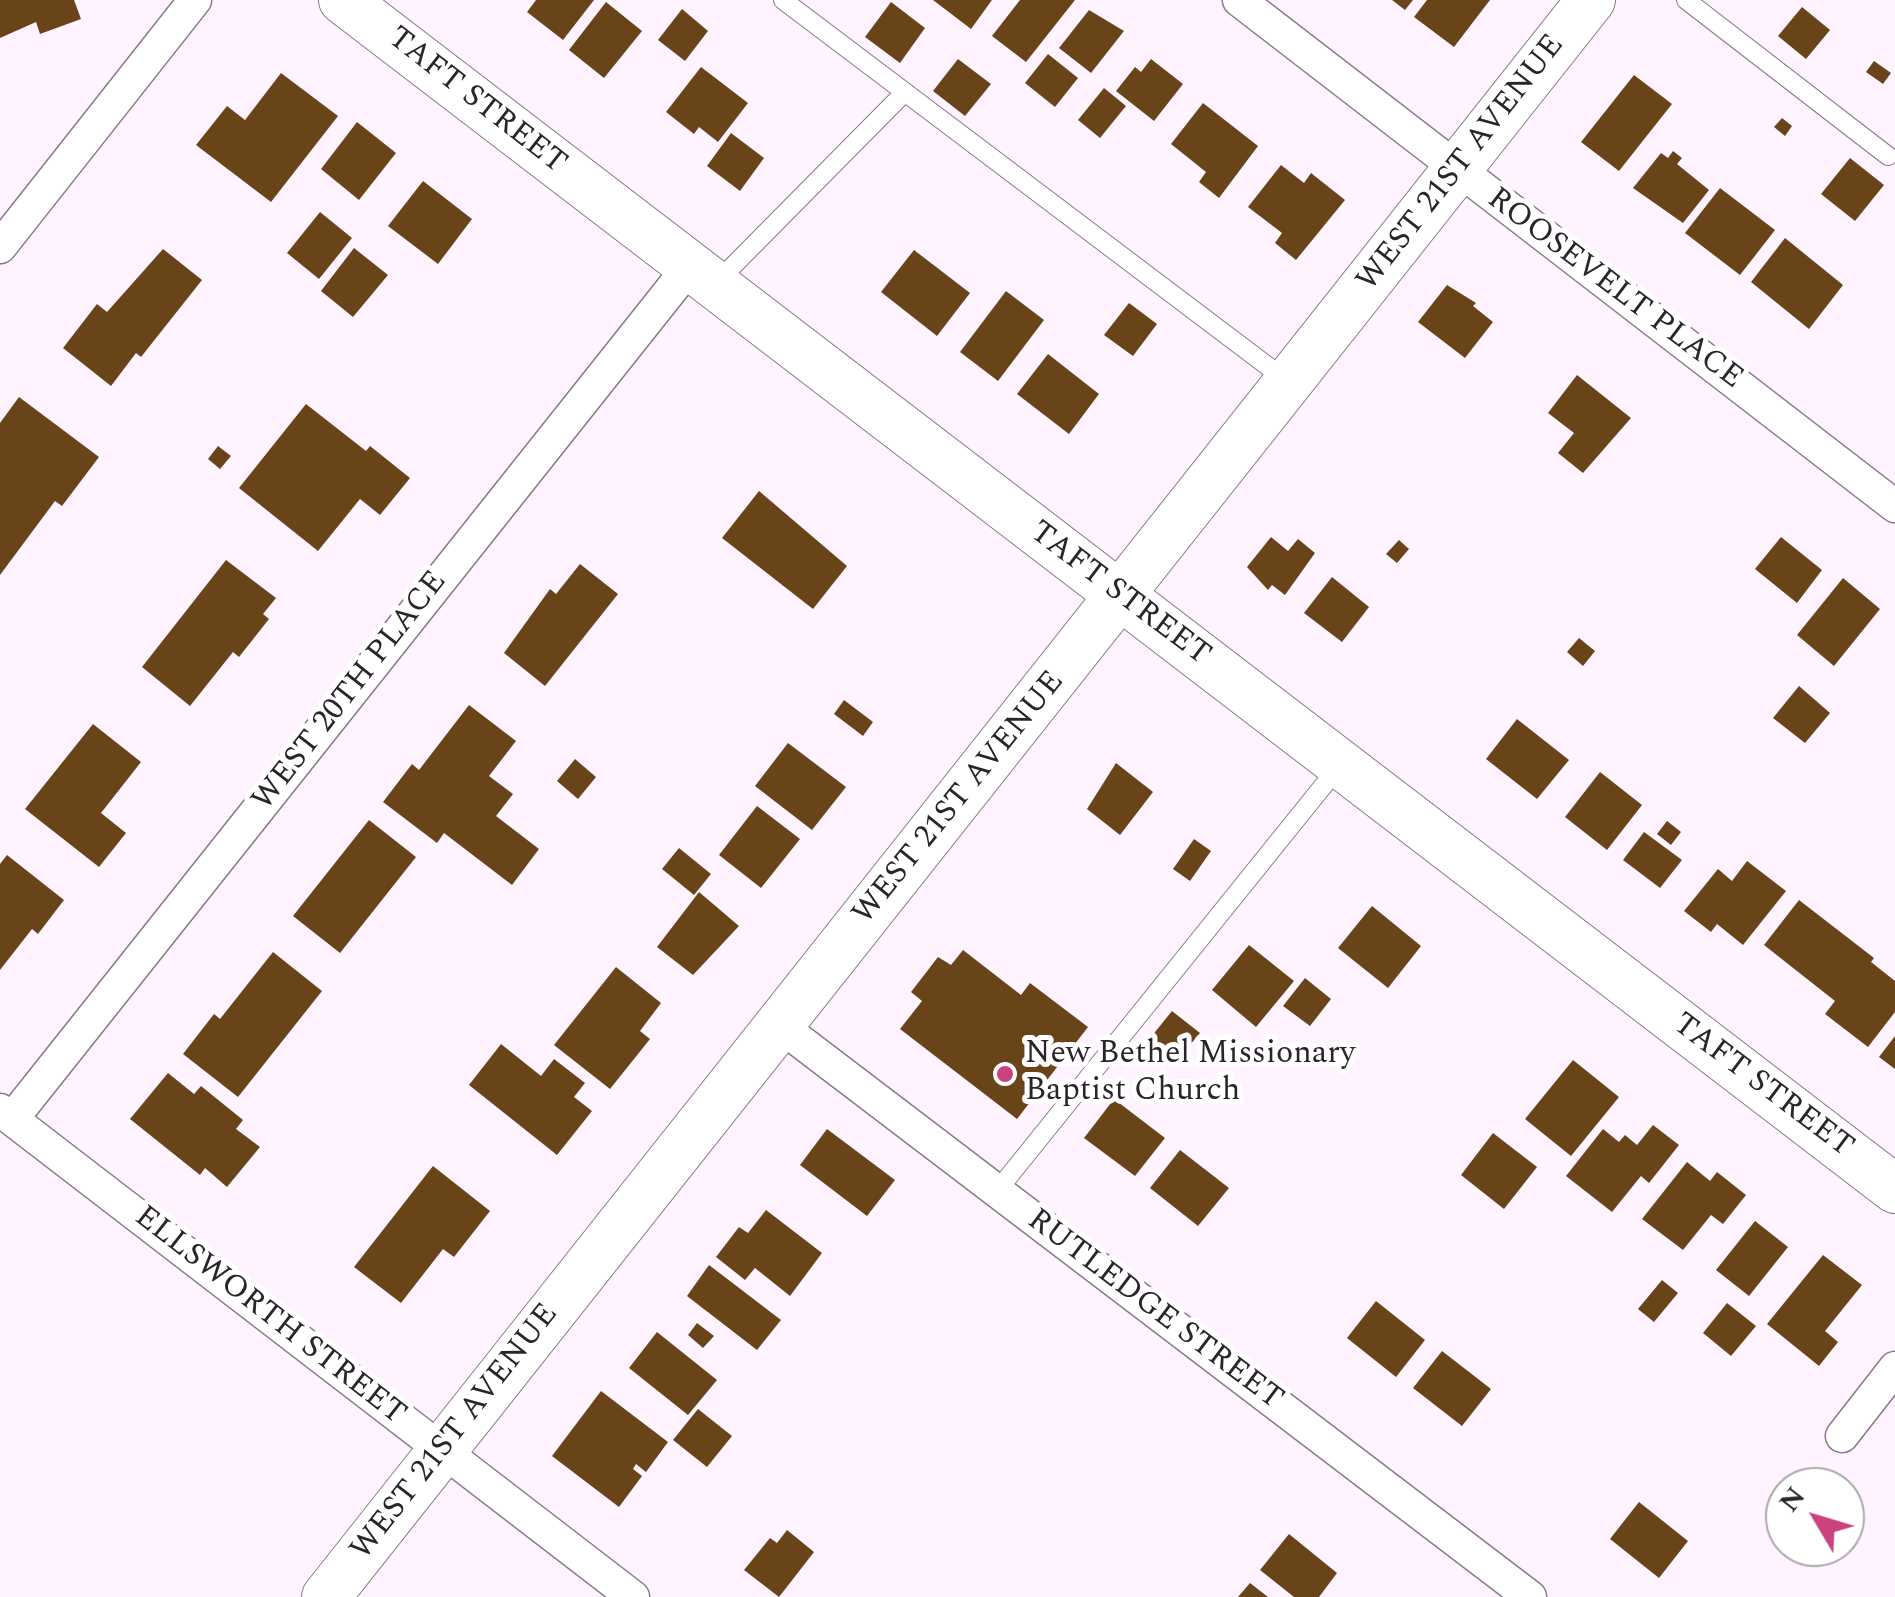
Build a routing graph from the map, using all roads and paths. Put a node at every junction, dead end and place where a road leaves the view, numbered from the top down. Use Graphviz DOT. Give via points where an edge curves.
graph roads {
  1 [pos="196,0"];
  2 [pos="344,0"];
  3 [pos="783,0"];
  4 [pos="1239,0"];
  5 [pos="1591,0"];
  6 [pos="1686,0"];
  7 [pos="905,92"];
  8 [pos="1888,156"];
  9 [pos="1457,171"];
  10 [pos="0,247"];
  11 [pos="702,275"];
  12 [pos="1290,382"];
  13 [pos="1895,506"];
  14 [pos="1121,597"];
  15 [pos="1340,765"];
  16 [pos="779,1025"];
  17 [pos="6,1114"];
  18 [pos="1895,1188"];
  19 [pos="998,1192"];
  20 [pos="1895,1368"];
  21 [pos="1842,1436"];
  22 [pos="442,1451"];
  23 [pos="326,1597"];
  24 [pos="633,1597"];
  25 [pos="1530,1597"];
  1 -- 10 [label="street"];
  2 -- 11 [label="street, TAFT STREET"];
  3 -- 7 [label="lane"];
  4 -- 9 [label="street, ROOSEVELT PLACE"];
  5 -- 9 [label="street, WEST 21ST AVENUE"];
  6 -- 8 [label="lane"];
  7 -- 11 [label="lane"];
  7 -- 12 [label="lane"];
  9 -- 12 [label="street, WEST 21ST AVENUE"];
  9 -- 13 [label="street, ROOSEVELT PLACE"];
  11 -- 14 [label="street, TAFT STREET"];
  11 -- 17 [label="street, WEST 20TH PLACE"];
  12 -- 14 [label="street, WEST 21ST AVENUE"];
  14 -- 15 [label="street, TAFT STREET"];
  14 -- 16 [label="street, WEST 21ST AVENUE"];
  15 -- 18 [label="street, TAFT STREET"];
  15 -- 19 [label="lane"];
  16 -- 19 [label="street, RUTLEDGE STREET"];
  16 -- 22 [label="street, WEST 21ST AVENUE"];
  17 -- 22 [label="street, ELLSWORTH STREET"];
  19 -- 25 [label="street, RUTLEDGE STREET"];
  20 -- 21 [label="street"];
  22 -- 23 [label="street, WEST 21ST AVENUE"];
  22 -- 24 [label="street, ELLSWORTH STREET"];
}
